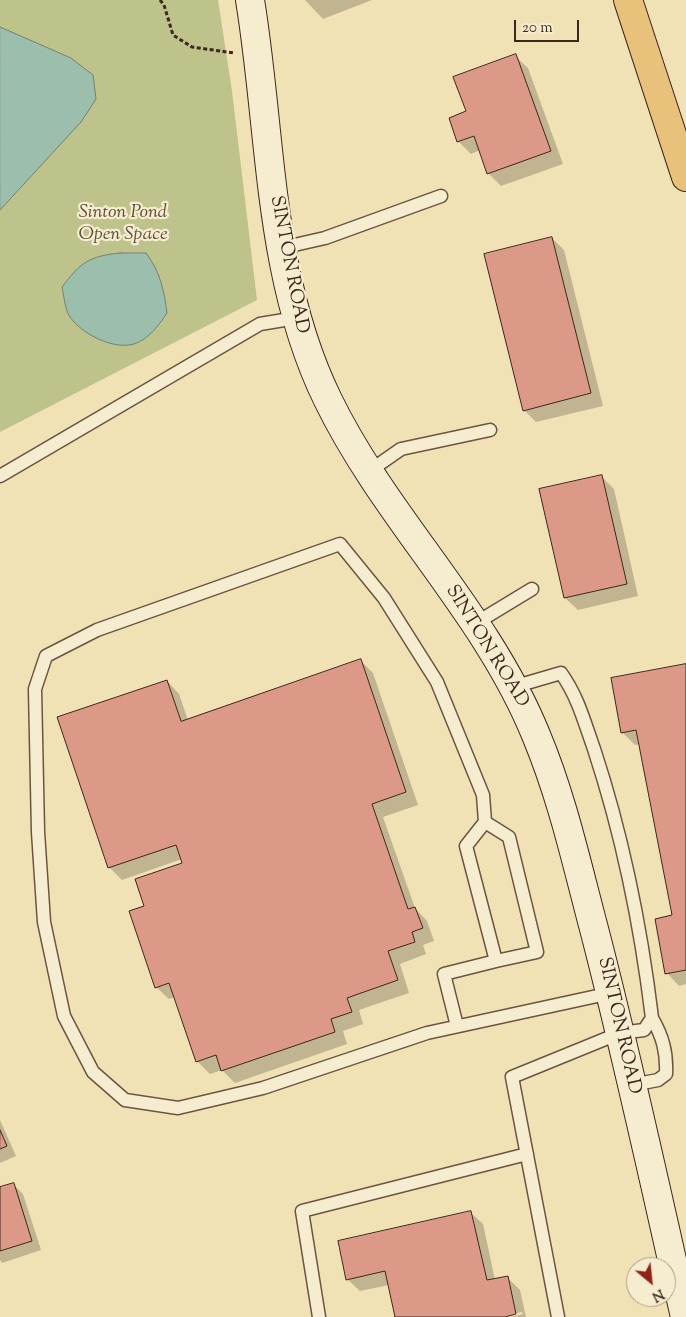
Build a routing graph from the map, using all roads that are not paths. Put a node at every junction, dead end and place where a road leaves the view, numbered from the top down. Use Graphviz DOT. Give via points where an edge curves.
graph roads {
  1 [pos="250,0"];
  2 [pos="628,0"];
  3 [pos="686,176"];
  4 [pos="441,196"];
  5 [pos="281,248"];
  6 [pos="296,318"];
  7 [pos="490,430"];
  8 [pos="368,472"];
  9 [pos="0,476"];
  10 [pos="532,589"];
  11 [pos="476,623"];
  12 [pos="514,687"];
  13 [pos="485,822"];
  14 [pos="496,962"];
  15 [pos="611,992"];
  16 [pos="652,1018"];
  17 [pos="457,1026"];
  18 [pos="620,1033"];
  19 [pos="632,1085"];
  20 [pos="527,1154"];
  21 [pos="318,1317"];
  22 [pos="558,1317"];
  23 [pos="685,1317"];
  1 -- 5 [label="street, SINTON ROAD"];
  2 -- 3 [label="highway"];
  4 -- 5 [label="lane" via="324,238"];
  5 -- 6 [label="street, SINTON ROAD"];
  6 -- 8 [label="street, SINTON ROAD" via="328,400"];
  6 -- 9 [label="lane" via="260,324"];
  7 -- 8 [label="lane" via="401,449"];
  8 -- 11 [label="street, SINTON ROAD"];
  10 -- 11 [label="lane"];
  11 -- 12 [label="street, SINTON ROAD"];
  12 -- 15 [label="street, SINTON ROAD" via="524,705 564,812"];
  12 -- 16 [label="lane" via="560,673 574,691 605,782 637,912"];
  13 -- 14 [label="lane" via="466,846"];
  13 -- 14 [label="lane" via="509,837 537,952"];
  13 -- 17 [label="lane" via="482,795 437,682 384,598 340,544 98,630 46,656 35,689 38,832 46,932 64,1016 93,1072 125,1100 178,1108 263,1088"];
  14 -- 17 [label="lane" via="444,974"];
  15 -- 17 [label="lane"];
  15 -- 18 [label="street, SINTON ROAD"];
  16 -- 18 [label="lane" via="644,1030"];
  16 -- 19 [label="lane" via="661,1034 666,1074 658,1080"];
  18 -- 19 [label="street, SINTON ROAD"];
  18 -- 20 [label="lane" via="512,1077"];
  19 -- 23 [label="street, SINTON ROAD"];
  20 -- 21 [label="lane" via="302,1211"];
  20 -- 22 [label="lane"];
}
